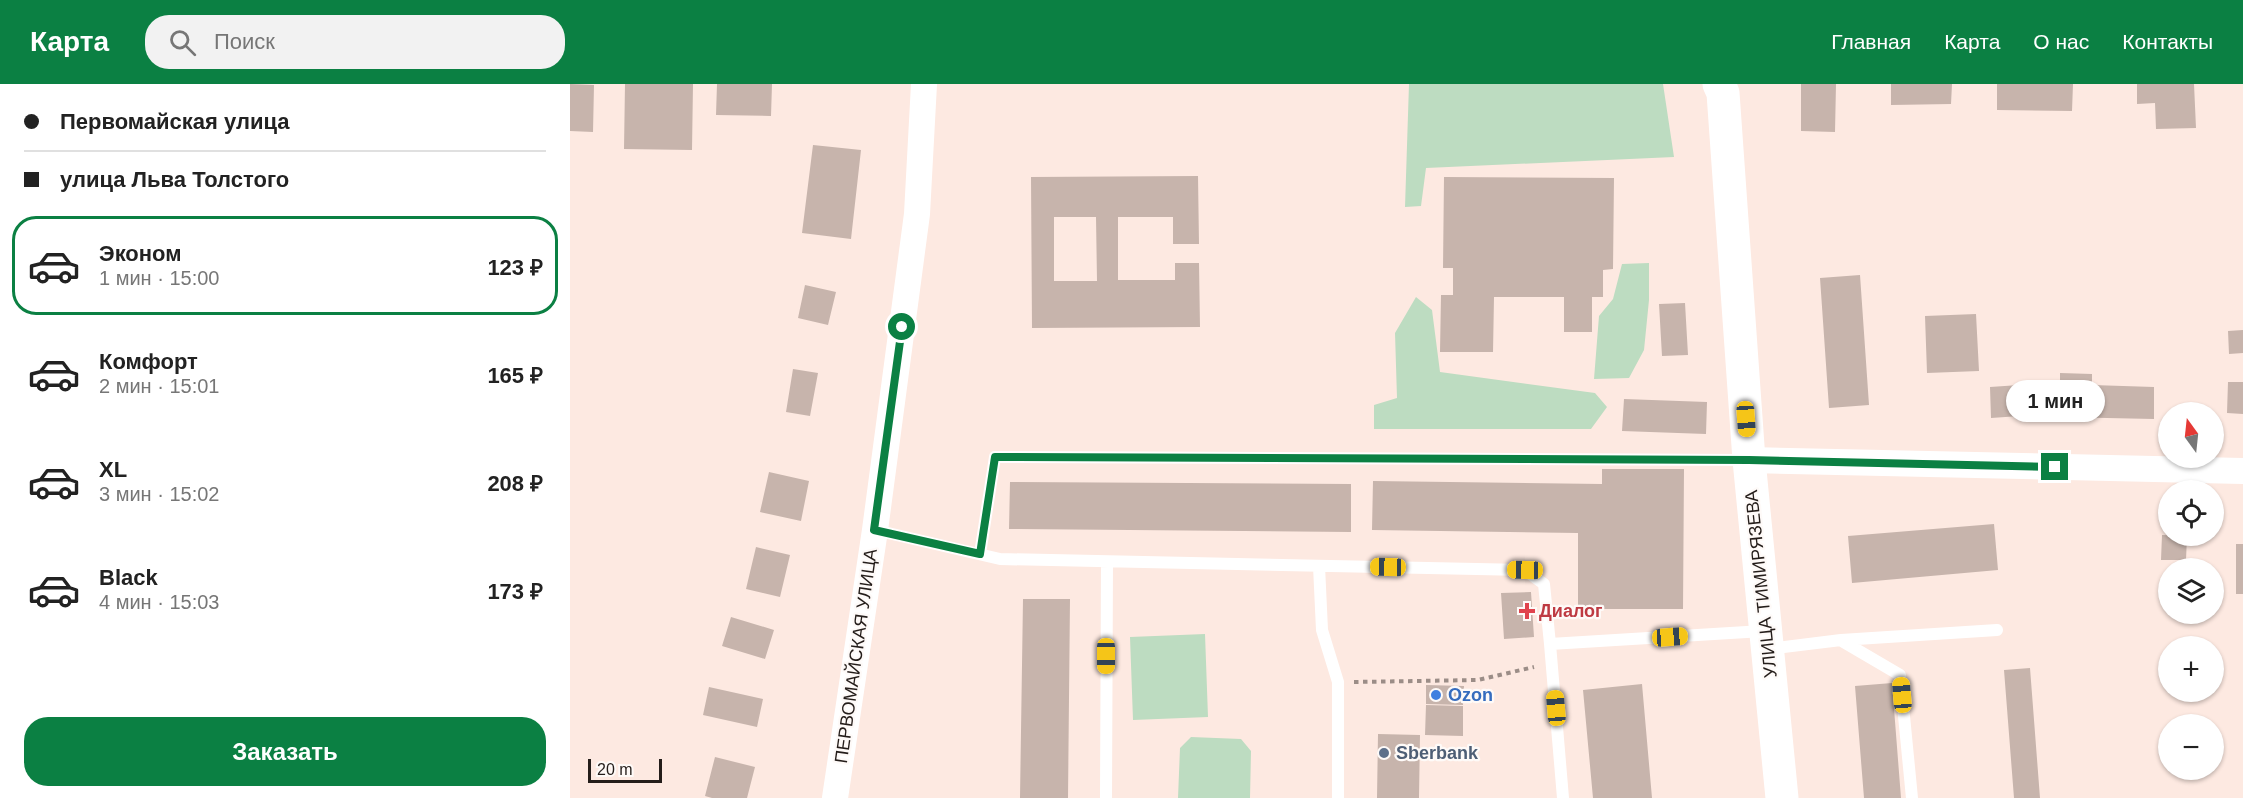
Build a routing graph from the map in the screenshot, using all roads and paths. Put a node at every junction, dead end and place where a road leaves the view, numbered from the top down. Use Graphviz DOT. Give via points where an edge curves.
graph roads {
  1 [pos="924,84"];
  2 [pos="1719,84"];
  3 [pos="1749,460"];
  4 [pos="2243,471"];
  5 [pos="874,530"];
  6 [pos="980,554"];
  7 [pos="1107,562"];
  8 [pos="1319,566"];
  9 [pos="1997,630"];
  10 [pos="1766,640"];
  11 [pos="1841,640"];
  12 [pos="1550,644"];
  13 [pos="1552,663"];
  14 [pos="1338,682"];
  15 [pos="836,798"];
  16 [pos="1106,798"];
  17 [pos="1338,798"];
  18 [pos="1563,798"];
  19 [pos="1782,798"];
  20 [pos="1912,798"];
  1 -- 5 [label="street, ПЕРВОМАЙСКАЯ УЛИЦА" via="917,214"];
  2 -- 3 [label="street, УЛИЦА ТИМИРЯЗЕВА" via="1723,93"];
  3 -- 4 [label="street"];
  3 -- 6 [label="lane" via="995,457"];
  3 -- 10 [label="street, УЛИЦА ТИМИРЯЗЕВА"];
  5 -- 6 [label="lane"];
  5 -- 15 [label="street, ПЕРВОМАЙСКАЯ УЛИЦА"];
  6 -- 7 [label="lane" via="1000,559"];
  7 -- 8 [label="lane"];
  7 -- 16 [label="lane"];
  8 -- 12 [label="lane" via="1525,570 1544,584"];
  8 -- 14 [label="lane" via="1322,630"];
  9 -- 11 [label="lane"];
  10 -- 11 [label="lane"];
  10 -- 12 [label="lane"];
  10 -- 19 [label="street, УЛИЦА ТИМИРЯЗЕВА"];
  11 -- 20 [label="lane" via="1900,675"];
  12 -- 13 [label="lane"];
  13 -- 14 [label="path" via="1478,680"];
  13 -- 18 [label="lane"];
  14 -- 17 [label="lane"];
}
